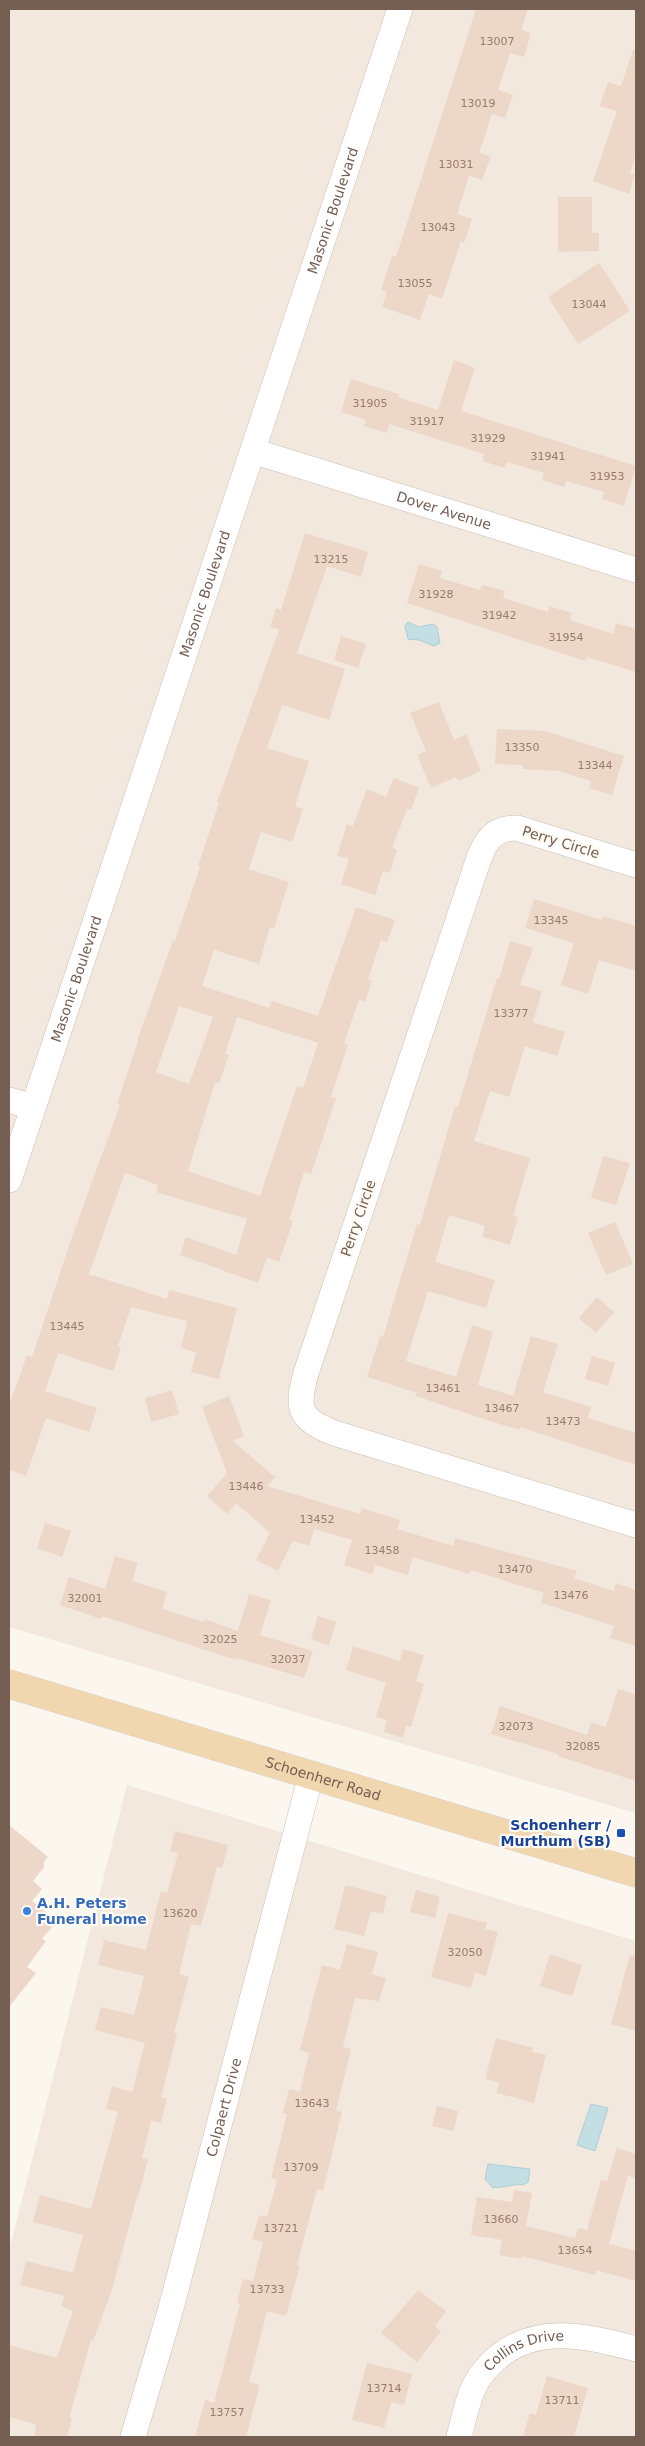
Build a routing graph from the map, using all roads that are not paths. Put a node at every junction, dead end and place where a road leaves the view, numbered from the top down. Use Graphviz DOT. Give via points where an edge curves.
graph roads {
  1 [pos="400,9"];
  2 [pos="253,451"];
  3 [pos="636,570"];
  4 [pos="636,865"];
  5 [pos="9,1100"];
  6 [pos="33,1107"];
  7 [pos="9,1180"];
  8 [pos="636,1525"];
  9 [pos="9,1684"];
  10 [pos="311,1775"];
  11 [pos="636,1873"];
  12 [pos="636,2349"];
  13 [pos="133,2437"];
  14 [pos="459,2437"];
  1 -- 2 [label="street, Masonic Boulevard"];
  2 -- 3 [label="street, Dover Avenue"];
  2 -- 6 [label="street, Masonic Boulevard"];
  4 -- 8 [label="street, Perry Circle" via="518,828 500,830 483,847 300,1393 300,1407 306,1418 318,1427"];
  5 -- 6 [label="street"];
  6 -- 7 [label="street, Masonic Boulevard"];
  9 -- 10 [label="main road, Schoenherr Road"];
  10 -- 11 [label="main road, Schoenherr Road"];
  10 -- 13 [label="street, Colpaert Drive" via="171,2308"];
  12 -- 14 [label="street, Collins Drive" via="578,2336 556,2335 530,2338 509,2348 476,2382"];
}
